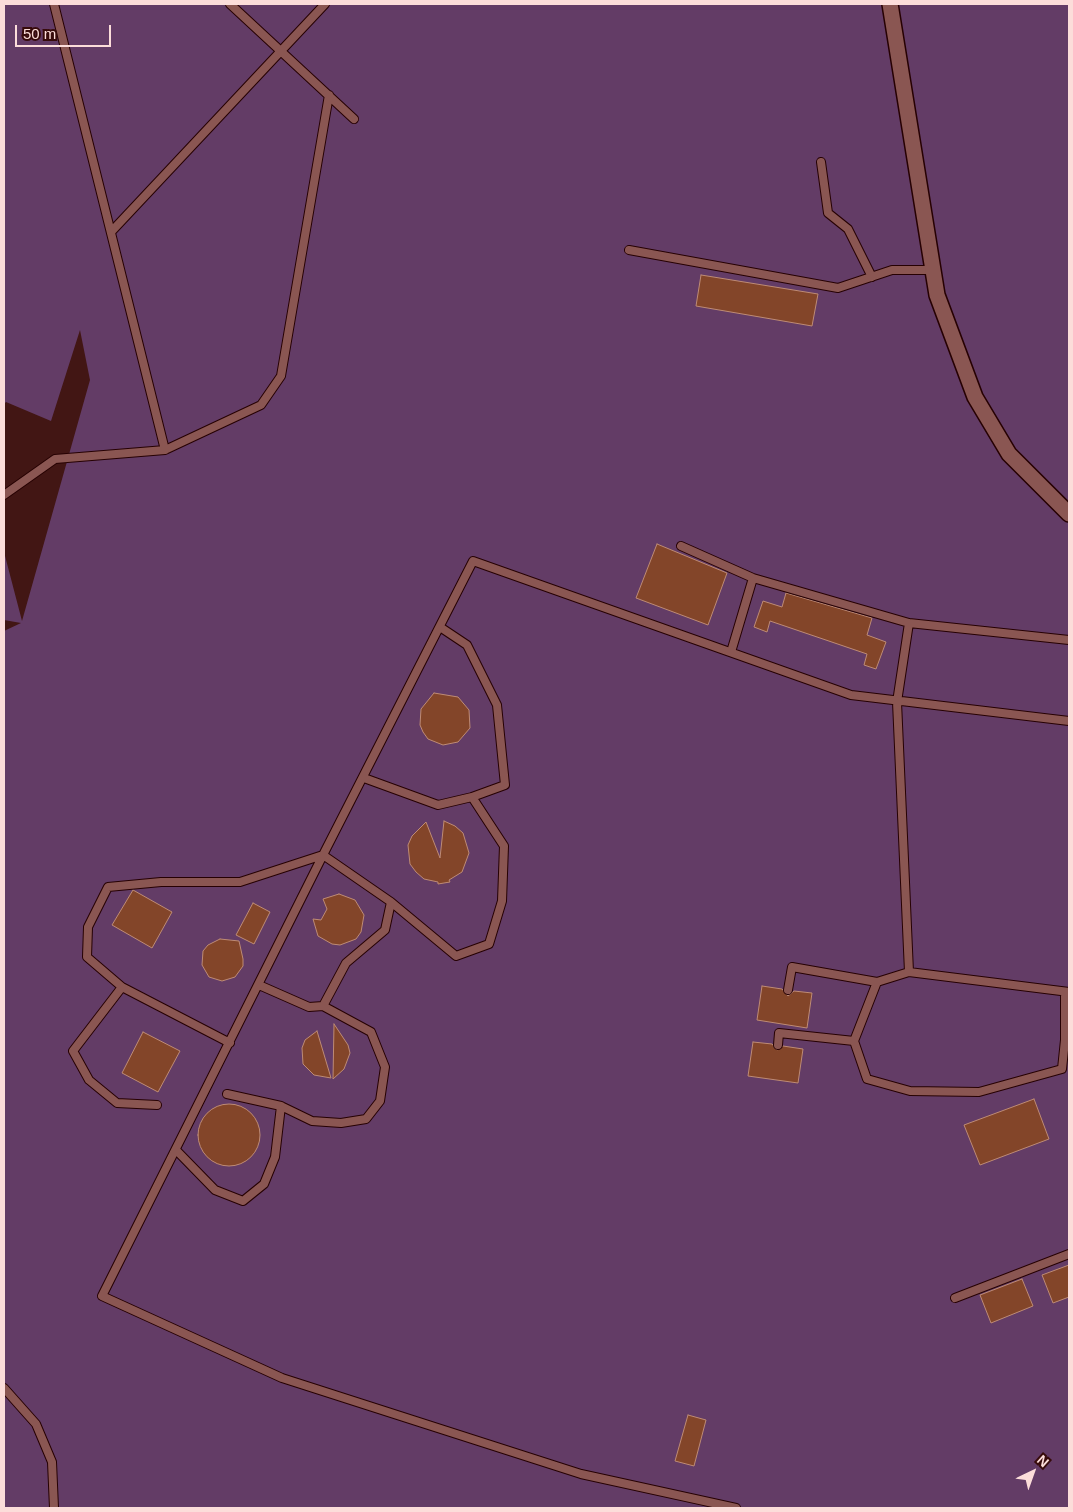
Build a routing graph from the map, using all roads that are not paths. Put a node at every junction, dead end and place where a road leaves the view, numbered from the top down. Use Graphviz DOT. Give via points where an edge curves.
graph roads {
  1 [pos="54,4"];
  2 [pos="230,4"];
  3 [pos="325,4"];
  4 [pos="890,4"];
  5 [pos="281,51"];
  6 [pos="329,95"];
  7 [pos="354,119"];
  8 [pos="821,162"];
  9 [pos="111,232"];
  10 [pos="629,250"];
  11 [pos="933,270"];
  12 [pos="872,277"];
  13 [pos="165,450"];
  14 [pos="4,495"];
  15 [pos="1069,514"];
  16 [pos="681,546"];
  17 [pos="753,578"];
  18 [pos="909,622"];
  19 [pos="440,627"];
  20 [pos="1069,640"];
  21 [pos="731,652"];
  22 [pos="897,702"];
  23 [pos="1069,721"];
  24 [pos="364,778"];
  25 [pos="472,797"];
  26 [pos="323,854"];
  27 [pos="391,902"];
  28 [pos="909,972"];
  29 [pos="876,982"];
  30 [pos="259,985"];
  31 [pos="122,988"];
  32 [pos="788,990"];
  33 [pos="1067,992"];
  34 [pos="322,1006"];
  35 [pos="1067,1039"];
  36 [pos="854,1041"];
  37 [pos="230,1043"];
  38 [pos="778,1045"];
  39 [pos="1066,1069"];
  40 [pos="227,1094"];
  41 [pos="157,1105"];
  42 [pos="281,1106"];
  43 [pos="176,1150"];
  44 [pos="1069,1254"];
  45 [pos="955,1298"];
  46 [pos="4,1388"];
  47 [pos="54,1508"];
  48 [pos="736,1508"];
  1 -- 9 [label="lane"];
  2 -- 5 [label="lane"];
  3 -- 5 [label="lane"];
  4 -- 11 [label="street"];
  5 -- 6 [label="lane"];
  5 -- 9 [label="lane"];
  6 -- 7 [label="lane"];
  6 -- 13 [label="lane" via="281,376 262,405"];
  8 -- 12 [label="lane" via="828,212 848,229"];
  9 -- 13 [label="lane"];
  10 -- 12 [label="lane" via="838,288"];
  11 -- 12 [label="lane" via="892,270"];
  11 -- 15 [label="street" via="937,295 976,397 1009,454"];
  13 -- 14 [label="lane" via="55,460"];
  16 -- 17 [label="lane"];
  17 -- 18 [label="lane"];
  17 -- 21 [label="lane"];
  18 -- 20 [label="lane"];
  18 -- 22 [label="lane"];
  19 -- 21 [label="lane" via="473,561"];
  19 -- 24 [label="lane"];
  19 -- 25 [label="lane" via="467,645 497,705 505,786"];
  21 -- 22 [label="lane" via="852,695"];
  22 -- 23 [label="lane"];
  22 -- 28 [label="lane"];
  24 -- 25 [label="lane" via="438,805"];
  24 -- 26 [label="lane"];
  25 -- 27 [label="lane" via="504,846 502,901 489,944 456,956"];
  26 -- 27 [label="lane"];
  26 -- 30 [label="lane"];
  26 -- 31 [label="lane" via="240,882 161,882 108,887 88,927 87,957"];
  27 -- 34 [label="lane" via="385,930 346,964"];
  28 -- 29 [label="lane"];
  28 -- 33 [label="lane"];
  29 -- 32 [label="lane" via="792,967"];
  29 -- 36 [label="lane"];
  30 -- 34 [label="lane" via="309,1008"];
  30 -- 37 [label="lane"];
  31 -- 37 [label="lane"];
  31 -- 41 [label="lane" via="73,1051 89,1080 117,1103"];
  33 -- 35 [label="lane"];
  34 -- 42 [label="lane" via="371,1032 385,1068 380,1101 366,1119 341,1122 312,1121"];
  35 -- 39 [label="lane"];
  36 -- 38 [label="lane" via="779,1034"];
  36 -- 39 [label="lane" via="867,1079 910,1091 978,1092"];
  37 -- 43 [label="lane"];
  40 -- 42 [label="lane"];
  42 -- 43 [label="lane" via="275,1157 264,1184 243,1201 214,1190"];
  43 -- 48 [label="lane" via="102,1296 282,1378 581,1474"];
  44 -- 45 [label="lane"];
  46 -- 47 [label="lane" via="36,1424 49,1454"];
}
